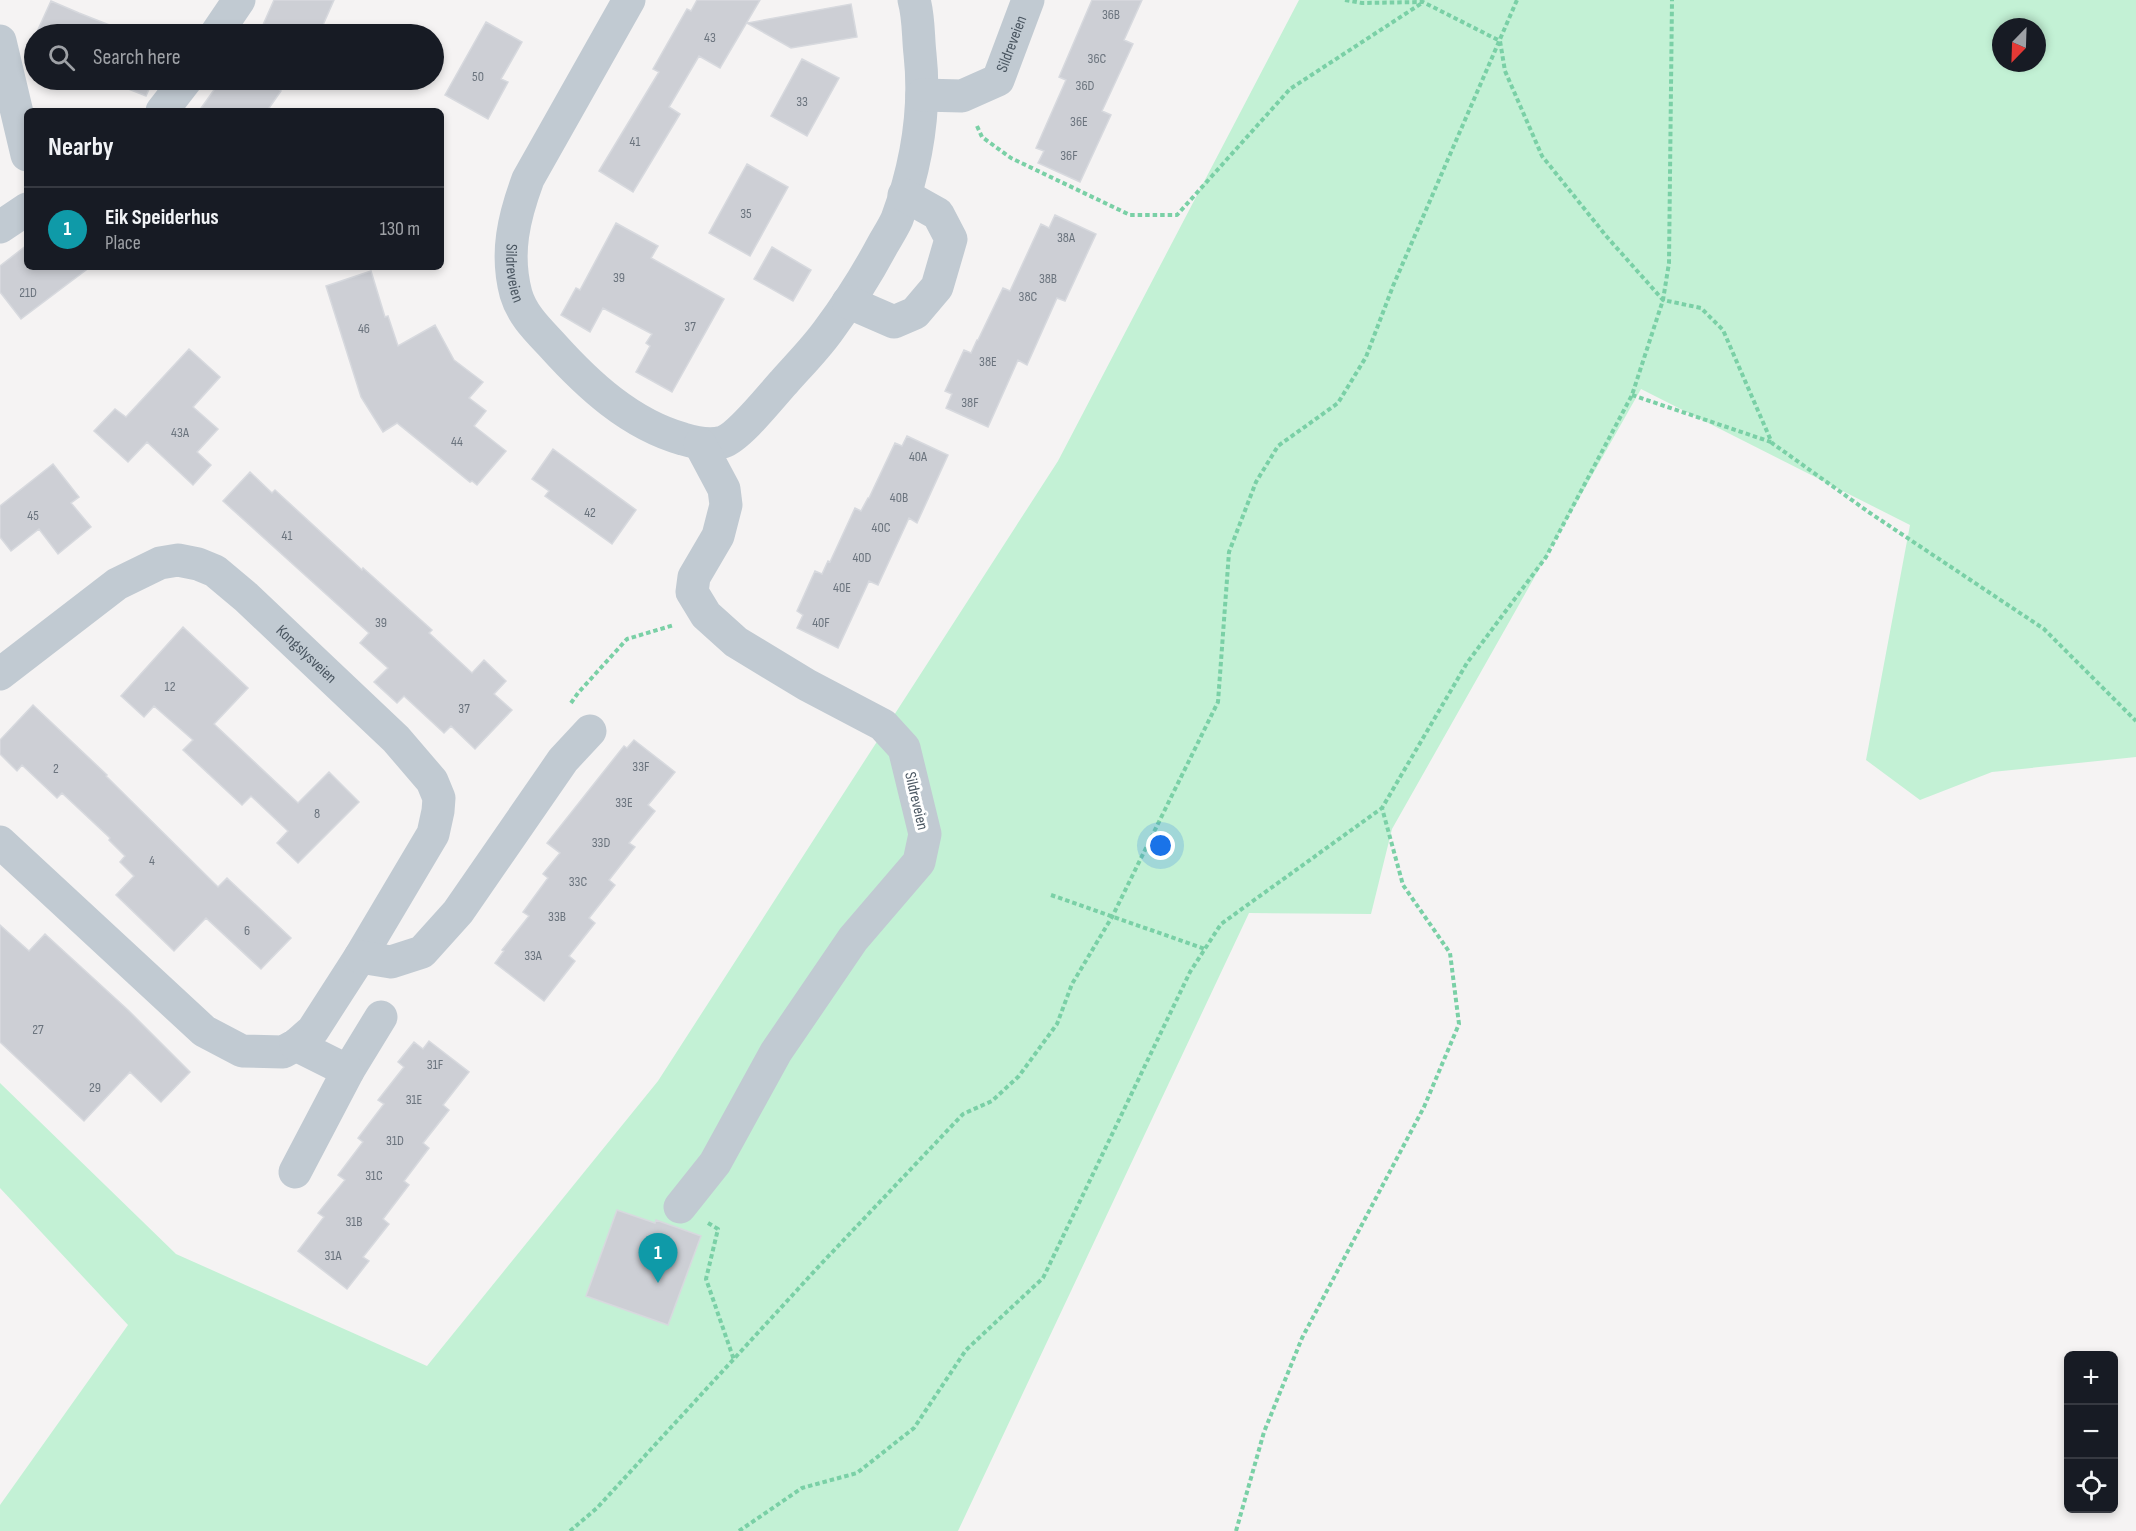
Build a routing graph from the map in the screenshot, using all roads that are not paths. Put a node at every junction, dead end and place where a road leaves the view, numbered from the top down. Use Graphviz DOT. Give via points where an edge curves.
graph roads {
  1 [pos="239,0"];
  2 [pos="629,0"];
  3 [pos="914,0"];
  4 [pos="1028,0"];
  5 [pos="223,24"];
  6 [pos="0,41"];
  7 [pos="178,90"];
  8 [pos="922,95"];
  9 [pos="164,108"];
  10 [pos="24,142"];
  11 [pos="904,195"];
  12 [pos="24,211"];
  13 [pos="0,227"];
  14 [pos="848,302"];
  15 [pos="700,444"];
  16 [pos="0,674"];
  17 [pos="590,731"];
  18 [pos="0,842"];
  19 [pos="360,957"];
  20 [pos="381,1017"];
  21 [pos="296,1045"];
  22 [pos="348,1071"];
  23 [pos="295,1172"];
  24 [pos="680,1207"];
  1 -- 5 [label="street"];
  2 -- 15 [label="street, Sildreveien" via="528,179 516,210 510,242 512,270 517,296 528,319 579,374 645,424"];
  3 -- 8 [label="street, Sildreveien"];
  4 -- 8 [label="street, Sildreveien" via="998,80 962,96"];
  6 -- 10 [label="street"];
  7 -- 9 [label="street"];
  8 -- 11 [label="street, Sildreveien"];
  11 -- 14 [label="street, Sildreveien" via="896,220"];
  11 -- 14 [label="street" via="938,214 951,239 937,287 915,313 894,322"];
  12 -- 13 [label="street"];
  14 -- 15 [label="street, Sildreveien" via="827,333 747,424 724,442"];
  15 -- 24 [label="street, Sildreveien" via="724,489 726,505 718,536 694,577 692,592 706,615 736,642 807,686 883,725 904,748 925,834 919,862 853,939 776,1052 716,1163"];
  16 -- 19 [label="street, Kongslysveien" via="117,584 160,562 178,560 215,571 396,739 432,781 439,798 433,834"];
  17 -- 19 [label="street" via="563,760 458,912 423,952 391,962"];
  18 -- 21 [label="street" via="204,1031 242,1051 283,1052"];
  19 -- 21 [label="street, Kongslysveien" via="313,1030"];
  20 -- 22 [label="street"];
  21 -- 22 [label="street"];
  22 -- 23 [label="street"];
}
